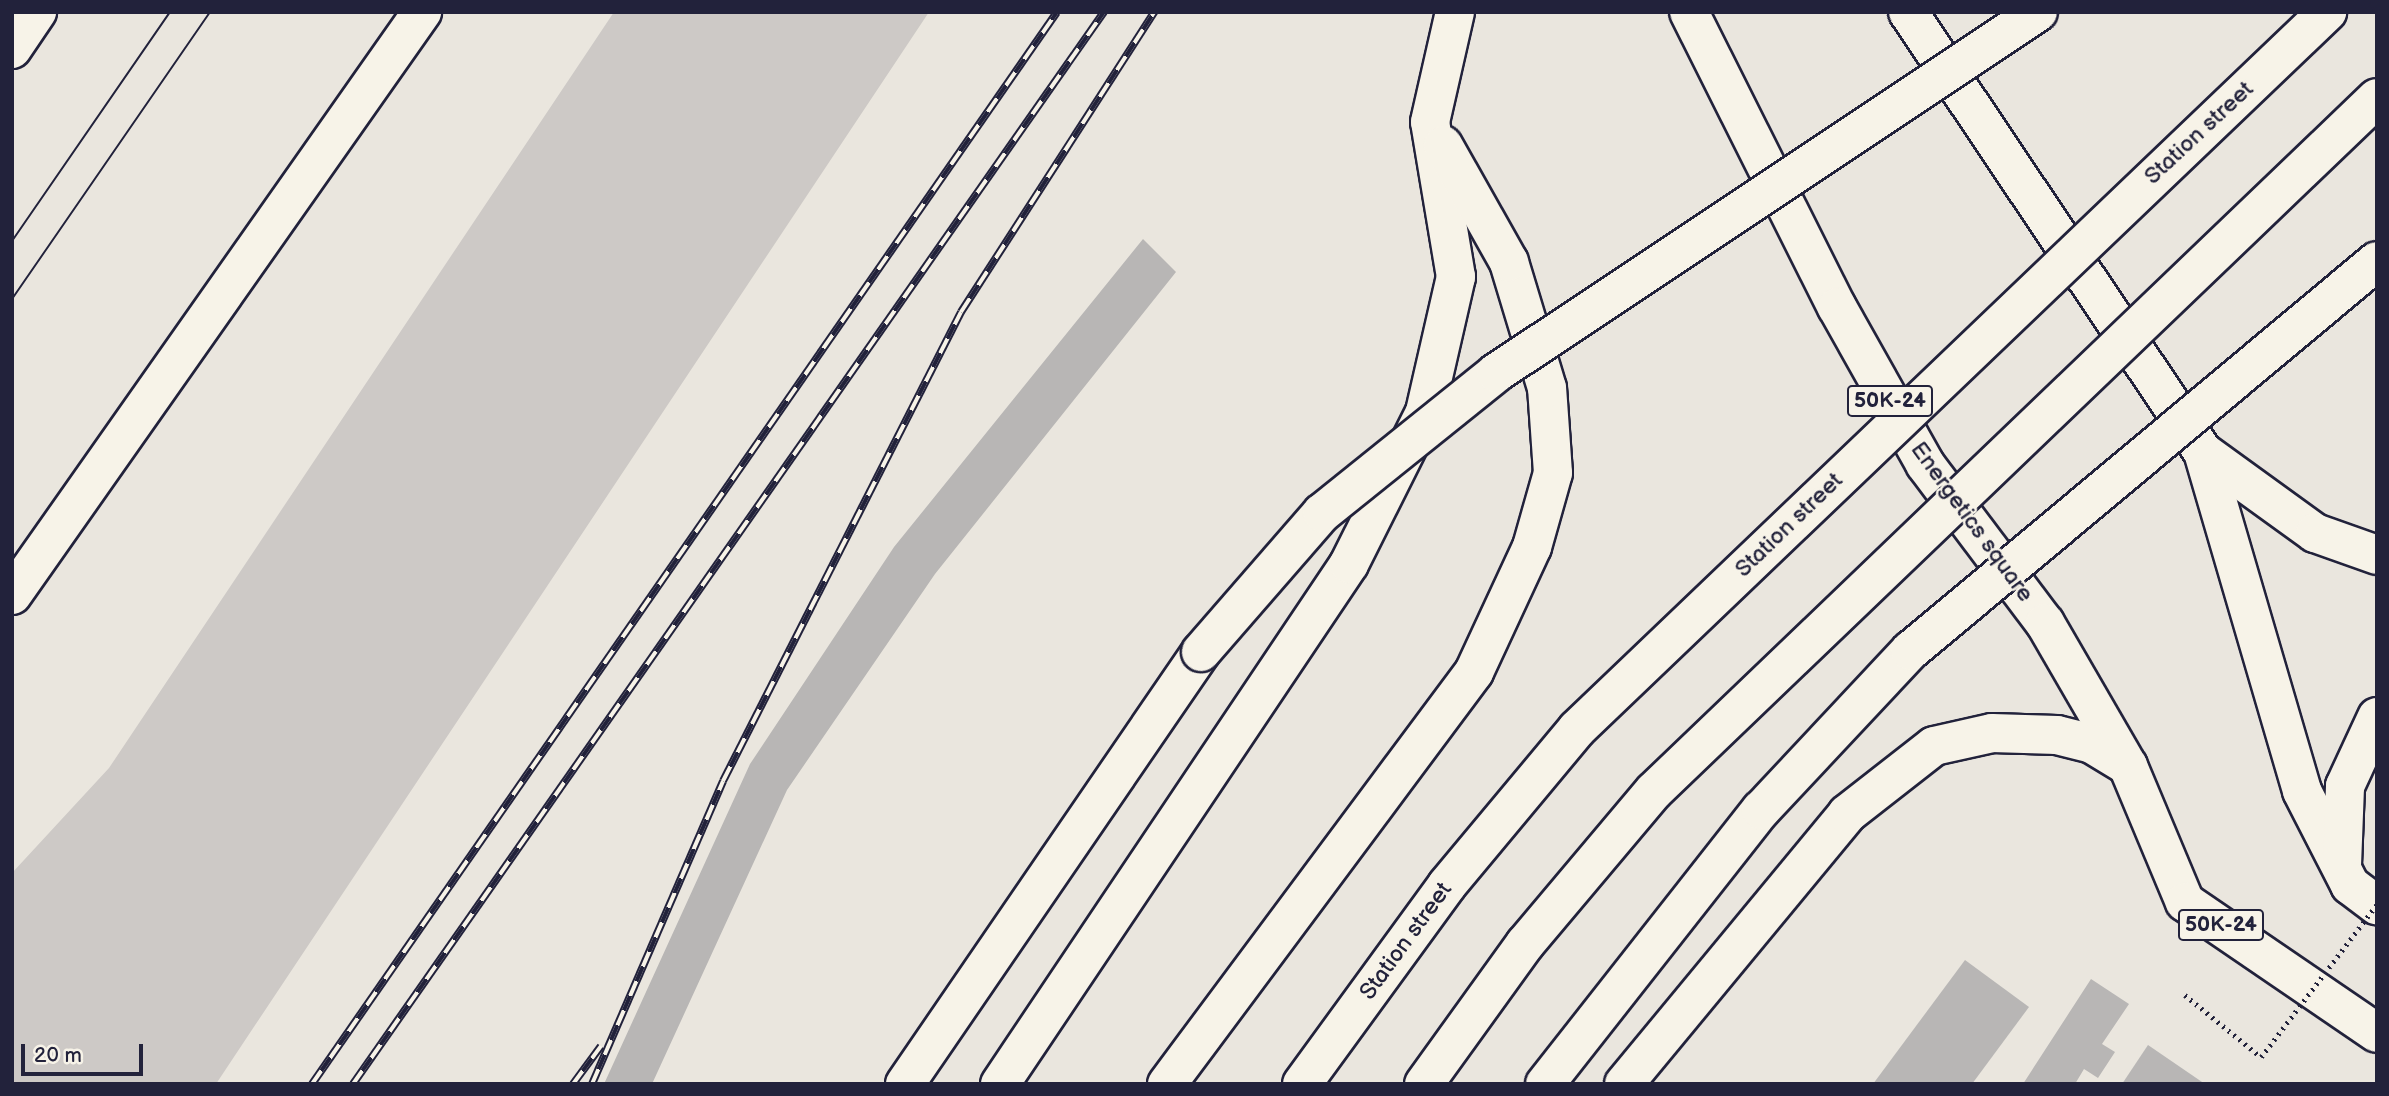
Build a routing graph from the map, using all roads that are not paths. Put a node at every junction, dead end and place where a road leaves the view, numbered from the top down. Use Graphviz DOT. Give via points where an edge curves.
graph roads {
  1 [pos="37,12"];
  2 [pos="422,12"];
  3 [pos="1455,12"];
  4 [pos="1689,12"];
  5 [pos="1908,12"];
  6 [pos="2038,12"];
  7 [pos="2328,12"];
  8 [pos="12,49"];
  9 [pos="2377,98"];
  10 [pos="1430,122"];
  11 [pos="2377,261"];
  12 [pos="2203,452"];
  13 [pos="2377,555"];
  14 [pos="12,595"];
  15 [pos="2377,718"];
  16 [pos="2128,766"];
  17 [pos="2343,874"];
  18 [pos="2377,905"];
  19 [pos="2377,1032"];
  20 [pos="905,1084"];
  21 [pos="1000,1084"];
  22 [pos="1167,1084"];
  23 [pos="1302,1084"];
  24 [pos="1424,1084"];
  25 [pos="1545,1084"];
  26 [pos="1624,1084"];
  1 -- 8 [label="main road"];
  2 -- 14 [label="main road"];
  3 -- 10 [label="main road"];
  4 -- 16 [label="main road, Energetics square / 50К-24" via="1837,307 1925,464 2045,623"];
  5 -- 12 [label="main road"];
  6 -- 20 [label="main road, bridge" via="1496,373 1322,513 1201,652"];
  7 -- 23 [label="main road, Station street, bridge" via="1577,729 1447,885"];
  9 -- 24 [label="main road, bridge" via="1654,792 1525,944"];
  10 -- 21 [label="main road" via="1456,276 1425,412 1349,564"];
  10 -- 22 [label="main road" via="1509,262 1548,400 1553,473 1532,547 1474,672"];
  11 -- 25 [label="main road, bridge" via="1910,651 1761,810"];
  12 -- 13 [label="main road" via="2304,527"];
  12 -- 17 [label="main road" via="2293,746 2302,792"];
  15 -- 17 [label="main road" via="2345,786 2339,836"];
  16 -- 19 [label="main road, 50К-24" via="2185,902"];
  16 -- 26 [label="main road" via="2092,744 2057,735 1992,733 1934,746 1847,814"];
  17 -- 18 [label="main road"];
}
